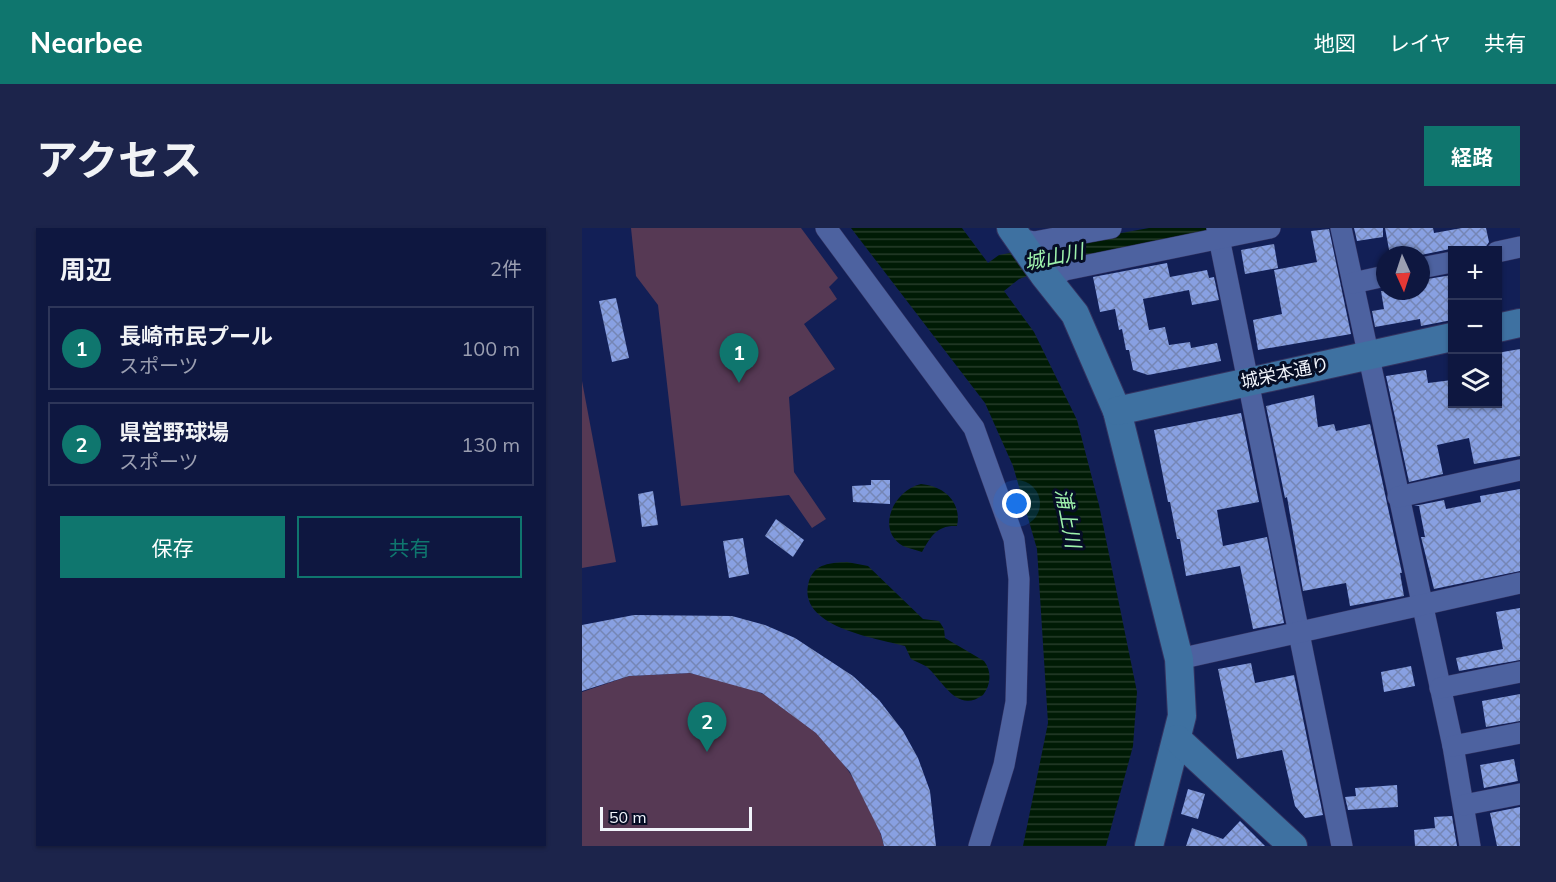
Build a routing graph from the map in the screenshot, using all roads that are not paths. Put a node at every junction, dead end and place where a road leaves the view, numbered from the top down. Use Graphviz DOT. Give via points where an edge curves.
graph roads {
  1 [pos="826,228"];
  2 [pos="1111,228"];
  3 [pos="1270,228"];
  4 [pos="1341,228"];
  5 [pos="1084,231"];
  6 [pos="1218,234"];
  7 [pos="1018,237"];
  8 [pos="1520,247"];
  9 [pos="1502,251"];
  10 [pos="1448,263"];
  11 [pos="1430,266"];
  12 [pos="1045,277"];
  13 [pos="1376,278"];
  14 [pos="1353,283"];
  15 [pos="1520,323"];
  16 [pos="1502,327"];
  17 [pos="1448,338"];
  18 [pos="1369,355"];
  19 [pos="1248,381"];
  20 [pos="1117,411"];
  21 [pos="1520,470"];
  22 [pos="1398,497"];
  23 [pos="1520,583"];
  24 [pos="1420,604"];
  25 [pos="1300,632"];
  26 [pos="1179,659"];
  27 [pos="1520,672"];
  28 [pos="1440,688"];
  29 [pos="1520,733"];
  30 [pos="1177,740"];
  31 [pos="1453,746"];
  32 [pos="1520,794"];
  33 [pos="1464,805"];
  34 [pos="979,846"];
  35 [pos="1149,846"];
  36 [pos="1293,846"];
  37 [pos="1342,846"];
  38 [pos="1470,846"];
  1 -- 34 [label="street" via="974,428 1014,539 1019,579 1016,702 1004,765"];
  2 -- 5 [label="street"];
  3 -- 6 [label="street"];
  4 -- 14 [label="street"];
  5 -- 7 [label="street" via="1034,242"];
  6 -- 12 [label="street"];
  6 -- 19 [label="street"];
  7 -- 12 [label="street"];
  8 -- 9 [label="street"];
  10 -- 11 [label="street"];
  12 -- 20 [label="street" via="1075,314"];
  13 -- 14 [label="street"];
  14 -- 18 [label="street"];
  15 -- 16 [label="street"];
  17 -- 18 [label="street, 城栄本通り"];
  18 -- 19 [label="street, 城栄本通り"];
  18 -- 22 [label="street"];
  19 -- 20 [label="street, 城栄本通り"];
  19 -- 25 [label="street"];
  20 -- 26 [label="street"];
  21 -- 22 [label="street"];
  22 -- 24 [label="street"];
  23 -- 24 [label="street"];
  24 -- 25 [label="street"];
  24 -- 28 [label="street"];
  25 -- 26 [label="street"];
  25 -- 37 [label="street"];
  26 -- 30 [label="street" via="1182,716"];
  27 -- 28 [label="street"];
  28 -- 31 [label="street"];
  29 -- 31 [label="street"];
  30 -- 35 [label="street"];
  30 -- 36 [label="street"];
  31 -- 33 [label="street"];
  32 -- 33 [label="street"];
  33 -- 38 [label="street"];
}
